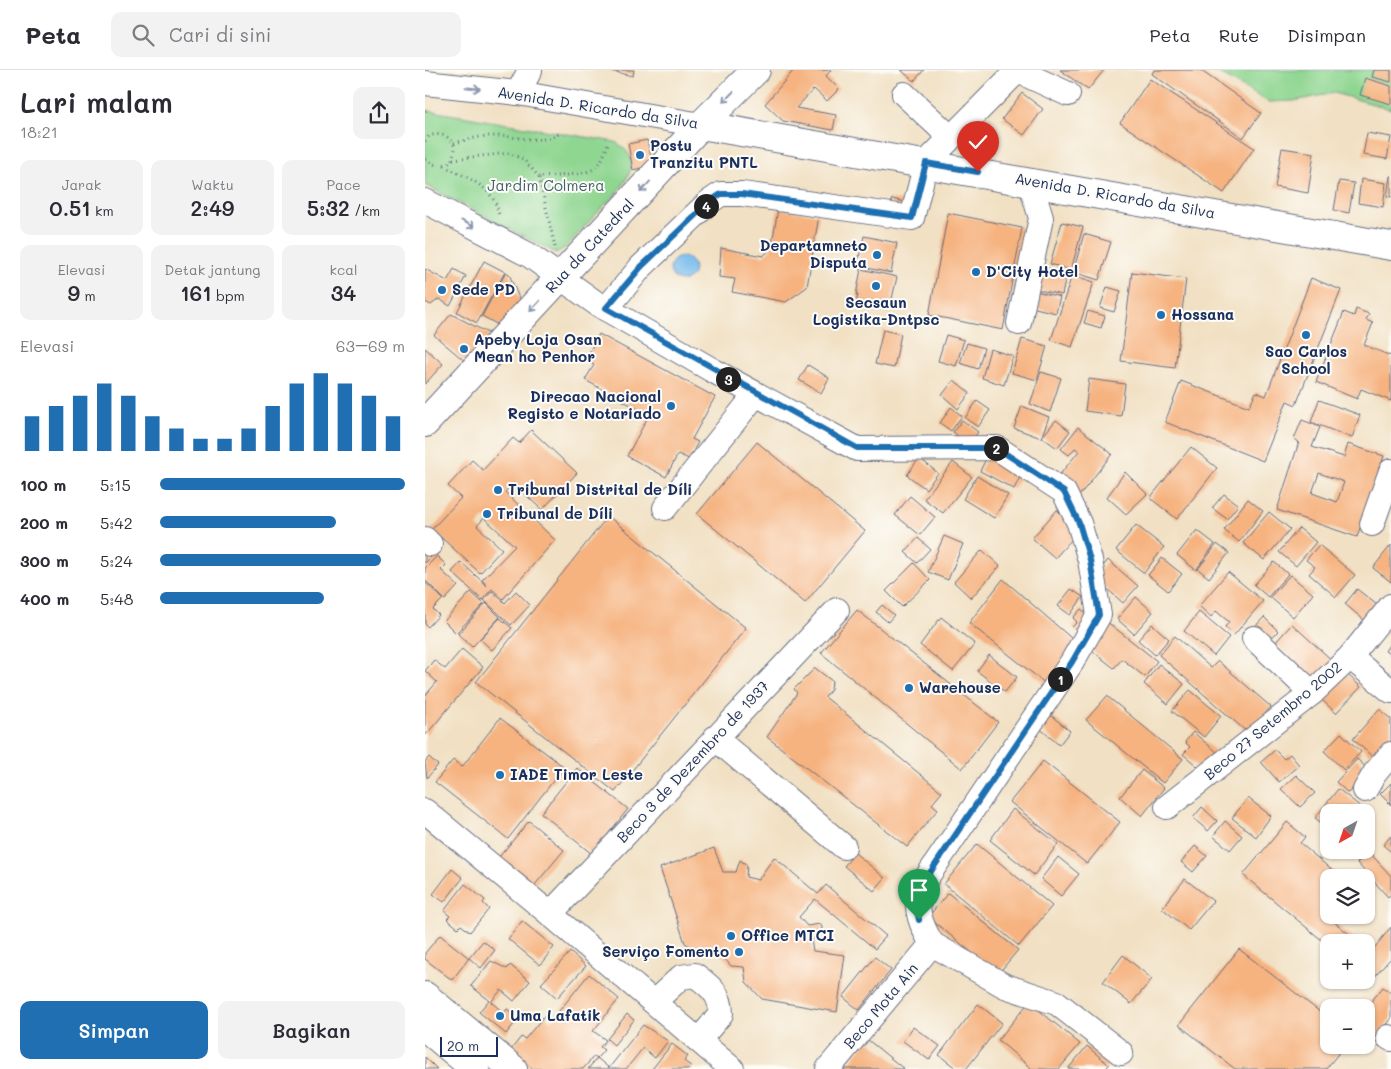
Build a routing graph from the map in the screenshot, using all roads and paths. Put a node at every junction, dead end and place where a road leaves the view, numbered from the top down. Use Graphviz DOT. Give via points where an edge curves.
graph roads {
  1 [pos="530,70"];
  2 [pos="755,70"];
  3 [pos="1016,71"];
  4 [pos="425,83"];
  5 [pos="518,93"];
  6 [pos="904,94"];
  7 [pos="1068,94"];
  8 [pos="701,125"];
  9 [pos="560,133"];
  10 [pos="949,137"];
  11 [pos="425,141"];
  12 [pos="609,141"];
  13 [pos="455,144"];
  14 [pos="425,158"];
  15 [pos="453,159"];
  16 [pos="926,163"];
  17 [pos="444,166"];
  18 [pos="539,176"];
  19 [pos="1030,181"];
  20 [pos="425,201"];
  21 [pos="500,224"];
  22 [pos="1391,246"];
  23 [pos="559,265"];
  24 [pos="606,308"];
  25 [pos="1019,322"];
  26 [pos="756,394"];
  27 [pos="425,423"];
  28 [pos="1391,471"];
  29 [pos="665,508"];
  30 [pos="1372,524"];
  31 [pos="1391,606"];
  32 [pos="837,610"];
  33 [pos="1254,638"];
  34 [pos="1350,657"];
  35 [pos="1391,691"];
  36 [pos="1312,693"];
  37 [pos="715,738"];
  38 [pos="1391,754"];
  39 [pos="1365,790"];
  40 [pos="1167,808"];
  41 [pos="425,812"];
  42 [pos="844,847"];
  43 [pos="550,914"];
  44 [pos="932,944"];
  45 [pos="425,996"];
  46 [pos="653,1002"];
  47 [pos="425,1027"];
  48 [pos="699,1040"];
  49 [pos="1121,1053"];
  50 [pos="475,1069"];
  51 [pos="513,1069"];
  52 [pos="732,1069"];
  53 [pos="828,1069"];
  1 -- 5 [label="street"];
  2 -- 8 [label="main road, Rua da Catedral, one-way"];
  3 -- 7 [label="street"];
  3 -- 10 [label="street"];
  4 -- 5 [label="street, Avenida D. Ricardo da Silva, one-way"];
  5 -- 8 [label="street, Avenida D. Ricardo da Silva"];
  6 -- 10 [label="street"];
  8 -- 16 [label="main road, Avenida D. Ricardo da Silva"];
  8 -- 23 [label="main road, Rua da Catedral, one-way"];
  9 -- 13 [label="path" via="546,140 492,136"];
  10 -- 16 [label="street"];
  11 -- 13 [label="path" via="435,134"];
  12 -- 18 [label="path" via="595,169"];
  13 -- 15 [label="path"];
  14 -- 17 [label="path"];
  15 -- 17 [label="path"];
  15 -- 18 [label="path" via="509,153 524,160"];
  16 -- 19 [label="main road, Avenida D. Ricardo da Silva"];
  16 -- 24 [label="street" via="912,218 742,194 721,194 641,267"];
  17 -- 21 [label="path" via="485,187 494,199"];
  18 -- 23 [label="path"];
  19 -- 22 [label="main road, Avenida D. Ricardo da Silva"];
  19 -- 25 [label="street" via="1041,218"];
  20 -- 23 [label="street, one-way" via="529,255"];
  23 -- 24 [label="street"];
  23 -- 27 [label="main road, Rua da Catedral, one-way"];
  24 -- 26 [label="street"];
  26 -- 29 [label="street"];
  26 -- 44 [label="street" via="857,448 997,448 1064,492 1079,523 1090,560 1099,615 1072,662 919,889 916,903 919,920"];
  28 -- 30 [label="street"];
  31 -- 34 [label="street, Beco 27 Setembro 2002"];
  32 -- 37 [label="street, Beco 3 de Dezembro de 1937"];
  33 -- 36 [label="street"];
  34 -- 35 [label="street"];
  34 -- 36 [label="street, Beco 27 Setembro 2002"];
  36 -- 40 [label="street, Beco 27 Setembro 2002"];
  37 -- 42 [label="street"];
  37 -- 43 [label="street, Beco 3 de Dezembro de 1937"];
  38 -- 39 [label="street"];
  41 -- 43 [label="street"];
  43 -- 46 [label="street"];
  44 -- 49 [label="street" via="1005,986 1057,1003"];
  44 -- 53 [label="street, Beco Mota Ain"];
  45 -- 51 [label="main road"];
  46 -- 48 [label="street"];
  46 -- 48 [label="street" via="681,977 695,975 710,986 721,1002 721,1014"];
  47 -- 50 [label="main road"];
  48 -- 52 [label="street"];
}
